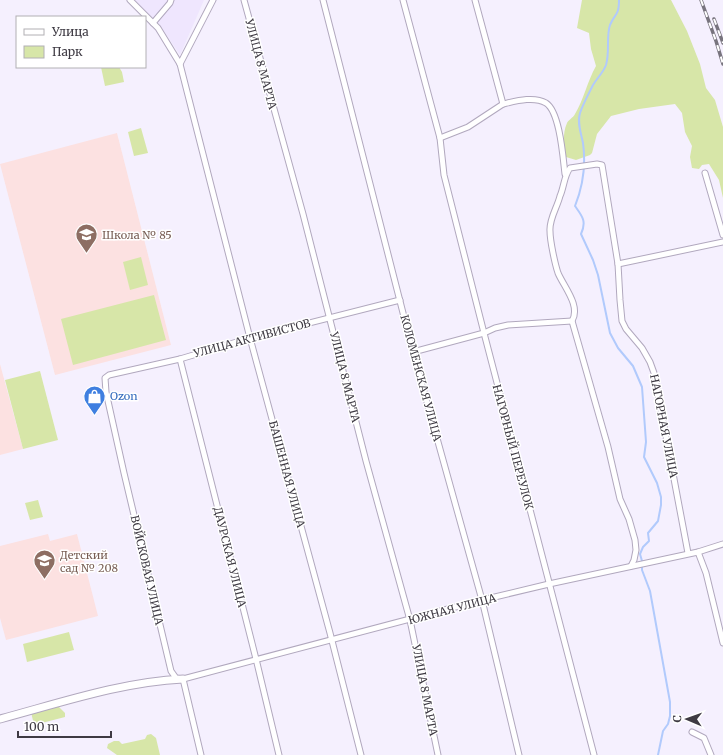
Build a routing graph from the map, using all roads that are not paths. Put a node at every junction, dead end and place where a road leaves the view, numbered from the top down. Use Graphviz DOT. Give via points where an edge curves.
graph roads {
  1 [pos="130,0"];
  2 [pos="171,0"];
  3 [pos="213,0"];
  4 [pos="244,0"];
  5 [pos="323,0"];
  6 [pos="403,0"];
  7 [pos="475,0"];
  8 [pos="153,23"];
  9 [pos="180,64"];
  10 [pos="503,104"];
  11 [pos="440,138"];
  12 [pos="705,173"];
  13 [pos="565,174"];
  14 [pos="723,235"];
  15 [pos="723,242"];
  16 [pos="618,264"];
  17 [pos="400,300"];
  18 [pos="330,317"];
  19 [pos="572,321"];
  20 [pos="484,333"];
  21 [pos="250,338"];
  22 [pos="413,352"];
  23 [pos="180,359"];
  24 [pos="105,378"];
  25 [pos="723,544"];
  26 [pos="698,552"];
  27 [pos="688,553"];
  28 [pos="632,566"];
  29 [pos="549,584"];
  30 [pos="482,600"];
  31 [pos="410,620"];
  32 [pos="331,640"];
  33 [pos="723,643"];
  34 [pos="256,660"];
  35 [pos="183,679"];
  36 [pos="0,719"];
  37 [pos="692,732"];
  38 [pos="201,755"];
  39 [pos="279,755"];
  40 [pos="361,755"];
  41 [pos="438,755"];
  42 [pos="519,755"];
  43 [pos="594,755"];
  44 [pos="711,755"];
  1 -- 8 [label="street, БАШЕННАЯ УЛИЦА"];
  2 -- 8 [label="street"];
  3 -- 9 [label="street"];
  4 -- 18 [label="street, УЛИЦА 8 МАРТА"];
  5 -- 17 [label="street, КОЛОМЕНСКАЯ УЛИЦА"];
  6 -- 11 [label="street, НАГОРНЫЙ ПЕРЕУЛОК"];
  7 -- 10 [label="street"];
  8 -- 9 [label="street, БАШЕННАЯ УЛИЦА"];
  9 -- 21 [label="street, БАШЕННАЯ УЛИЦА"];
  10 -- 11 [label="street" via="468,128"];
  10 -- 13 [label="street" via="535,100 547,104 556,117"];
  11 -- 20 [label="street, НАГОРНЫЙ ПЕРЕУЛОК" via="444,175"];
  12 -- 14 [label="street"];
  13 -- 16 [label="street, НАГОРНАЯ УЛИЦА" via="570,168 599,163 602,165"];
  13 -- 19 [label="street" via="560,198 551,220 550,233 558,272 574,306"];
  15 -- 16 [label="street"];
  16 -- 27 [label="street, НАГОРНАЯ УЛИЦА" via="622,321 650,362 658,389"];
  17 -- 18 [label="street, УЛИЦА АКТИВИСТОВ"];
  17 -- 22 [label="street, КОЛОМЕНСКАЯ УЛИЦА"];
  18 -- 21 [label="street, УЛИЦА АКТИВИСТОВ"];
  18 -- 31 [label="street, УЛИЦА 8 МАРТА"];
  19 -- 20 [label="street" via="508,324"];
  19 -- 28 [label="street" via="620,499 635,540 636,550"];
  20 -- 22 [label="street"];
  20 -- 29 [label="street, НАГОРНЫЙ ПЕРЕУЛОК"];
  21 -- 23 [label="street, УЛИЦА АКТИВИСТОВ"];
  21 -- 32 [label="street, БАШЕННАЯ УЛИЦА"];
  22 -- 30 [label="street, КОЛОМЕНСКАЯ УЛИЦА"];
  23 -- 24 [label="street, УЛИЦА АКТИВИСТОВ"];
  23 -- 34 [label="street, ДАУРСКАЯ УЛИЦА"];
  24 -- 35 [label="street, ВОЙСКОВАЯ УЛИЦА" via="124,473 171,671 176,678"];
  25 -- 26 [label="street, ЮЖНАЯ УЛИЦА"];
  26 -- 27 [label="street, ЮЖНАЯ УЛИЦА"];
  26 -- 33 [label="street" via="706,572"];
  27 -- 28 [label="street, ЮЖНАЯ УЛИЦА"];
  28 -- 29 [label="street, ЮЖНАЯ УЛИЦА"];
  29 -- 30 [label="street, ЮЖНАЯ УЛИЦА"];
  29 -- 43 [label="street, НАГОРНЫЙ ПЕРЕУЛОК"];
  30 -- 31 [label="street, ЮЖНАЯ УЛИЦА"];
  30 -- 42 [label="street, КОЛОМЕНСКАЯ УЛИЦА"];
  31 -- 32 [label="street, ЮЖНАЯ УЛИЦА"];
  31 -- 41 [label="street, УЛИЦА 8 МАРТА"];
  32 -- 34 [label="street, ЮЖНАЯ УЛИЦА"];
  32 -- 40 [label="street, БАШЕННАЯ УЛИЦА"];
  34 -- 35 [label="street, ЮЖНАЯ УЛИЦА"];
  34 -- 39 [label="street, ДАУРСКАЯ УЛИЦА"];
  35 -- 36 [label="main road" via="159,680 123,687"];
  35 -- 38 [label="street"];
  37 -- 44 [label="street" via="704,738"];
}
